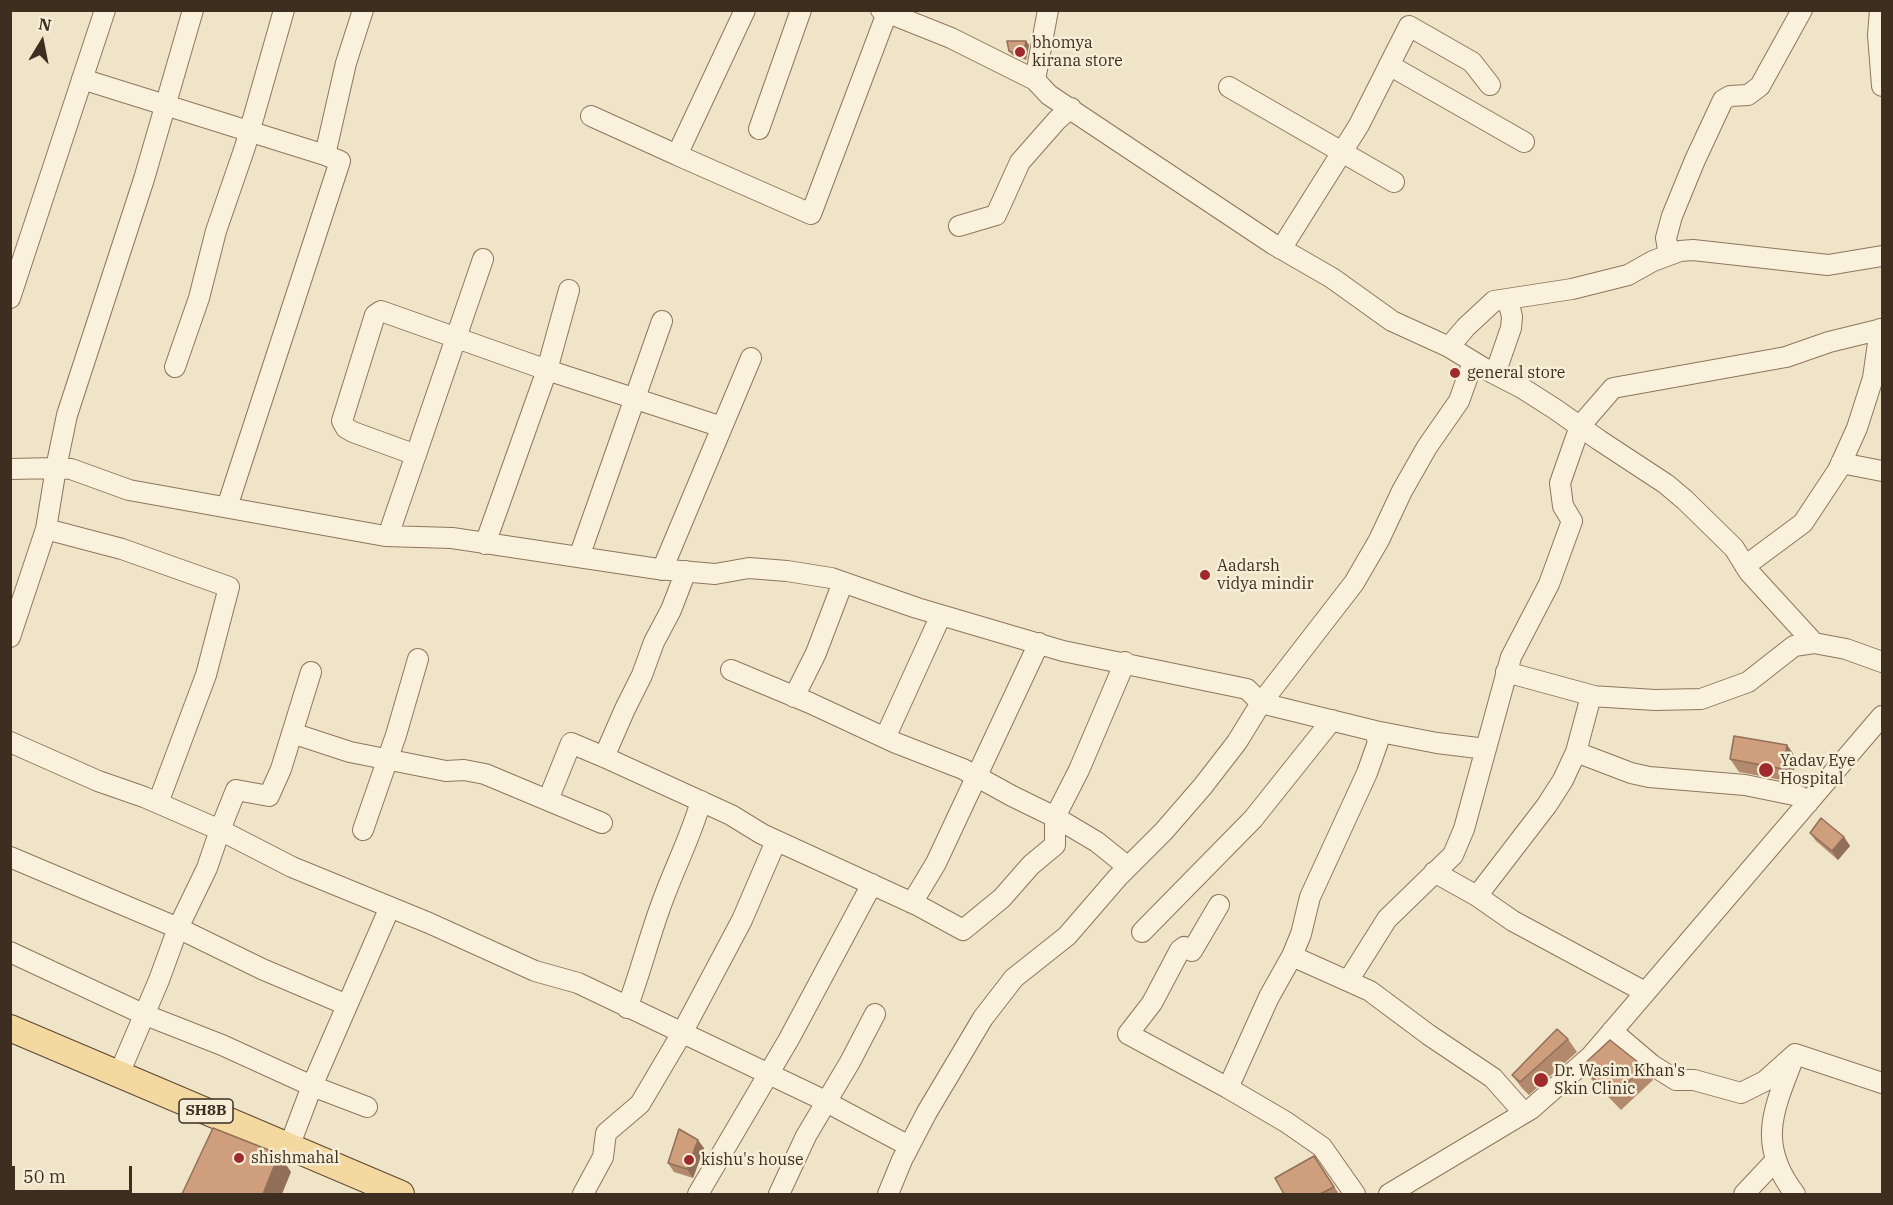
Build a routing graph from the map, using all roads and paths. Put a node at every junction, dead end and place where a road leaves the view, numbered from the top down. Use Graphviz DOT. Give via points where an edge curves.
graph roads {
  1 [pos="105,10"];
  2 [pos="193,10"];
  3 [pos="284,10"];
  4 [pos="363,10"];
  5 [pos="745,10"];
  6 [pos="801,10"];
  7 [pos="1048,10"];
  8 [pos="1802,10"];
  9 [pos="884,12"];
  10 [pos="1880,21"];
  11 [pos="1389,65"];
  12 [pos="82,79"];
  13 [pos="1035,80"];
  14 [pos="1490,85"];
  15 [pos="1882,86"];
  16 [pos="1229,87"];
  17 [pos="166,105"];
  18 [pos="1071,108"];
  19 [pos="591,116"];
  20 [pos="759,129"];
  21 [pos="250,131"];
  22 [pos="1524,142"];
  23 [pos="1343,151"];
  24 [pos="678,154"];
  25 [pos="325,155"];
  26 [pos="1394,182"];
  27 [pos="959,226"];
  28 [pos="1281,249"];
  29 [pos="1669,255"];
  30 [pos="1882,256"];
  31 [pos="483,259"];
  32 [pos="569,290"];
  33 [pos="10,298"];
  34 [pos="1508,298"];
  35 [pos="662,321"];
  36 [pos="1881,329"];
  37 [pos="456,339"];
  38 [pos="1449,347"];
  39 [pos="751,358"];
  40 [pos="1473,362"];
  41 [pos="174,367"];
  42 [pos="547,370"];
  43 [pos="1495,374"];
  44 [pos="635,400"];
  45 [pos="1580,426"];
  46 [pos="722,427"];
  47 [pos="416,455"];
  48 [pos="1841,463"];
  49 [pos="56,468"];
  50 [pos="10,469"];
  51 [pos="1882,471"];
  52 [pos="226,507"];
  53 [pos="46,529"];
  54 [pos="388,536"];
  55 [pos="485,544"];
  56 [pos="579,557"];
  57 [pos="1745,566"];
  58 [pos="662,570"];
  59 [pos="686,571"];
  60 [pos="843,582"];
  61 [pos="941,615"];
  62 [pos="10,637"];
  63 [pos="1039,643"];
  64 [pos="1814,643"];
  65 [pos="418,659"];
  66 [pos="1125,662"];
  67 [pos="1882,662"];
  68 [pos="731,670"];
  69 [pos="311,672"];
  70 [pos="1506,672"];
  71 [pos="1594,696"];
  72 [pos="794,697"];
  73 [pos="1261,703"];
  74 [pos="1882,716"];
  75 [pos="1332,720"];
  76 [pos="1374,731"];
  77 [pos="292,733"];
  78 [pos="885,738"];
  79 [pos="10,742"];
  80 [pos="1486,749"];
  81 [pos="1576,752"];
  82 [pos="604,757"];
  83 [pos="387,760"];
  84 [pos="977,777"];
  85 [pos="548,800"];
  86 [pos="701,801"];
  87 [pos="158,803"];
  88 [pos="1808,803"];
  89 [pos="1055,817"];
  90 [pos="602,823"];
  91 [pos="220,830"];
  92 [pos="363,830"];
  93 [pos="776,841"];
  94 [pos="10,857"];
  95 [pos="1128,867"];
  96 [pos="1434,872"];
  97 [pos="872,884"];
  98 [pos="1477,896"];
  99 [pos="912,903"];
  100 [pos="1219,905"];
  101 [pos="390,907"];
  102 [pos="178,928"];
  103 [pos="1142,932"];
  104 [pos="10,952"];
  105 [pos="1292,956"];
  106 [pos="1348,981"];
  107 [pos="1645,992"];
  108 [pos="347,1005"];
  109 [pos="627,1008"];
  110 [pos="143,1014"];
  111 [pos="875,1014"];
  112 [pos="10,1028"];
  113 [pos="1612,1031"];
  114 [pos="682,1033"];
  115 [pos="1795,1054"];
  116 [pos="119,1074"];
  117 [pos="768,1074"];
  118 [pos="1882,1083"];
  119 [pos="312,1086"];
  120 [pos="1228,1088"];
  121 [pos="826,1102"];
  122 [pos="367,1107"];
  123 [pos="1524,1113"];
  124 [pos="909,1146"];
  125 [pos="290,1147"];
  126 [pos="1776,1160"];
  127 [pos="401,1194"];
  128 [pos="583,1194"];
  129 [pos="698,1194"];
  130 [pos="779,1194"];
  131 [pos="888,1194"];
  132 [pos="1355,1194"];
  133 [pos="1389,1194"];
  134 [pos="1744,1194"];
  135 [pos="1795,1194"];
  1 -- 12 [label="street"];
  2 -- 17 [label="street"];
  3 -- 21 [label="street"];
  4 -- 25 [label="street" via="338,93"];
  5 -- 24 [label="street"];
  6 -- 20 [label="street"];
  7 -- 13 [label="street"];
  8 -- 29 [label="street" via="1760,86 1748,95 1723,100 1672,216 1666,238"];
  9 -- 13 [label="street"];
  9 -- 24 [label="street" via="811,214"];
  10 -- 15 [label="street"];
  11 -- 14 [label="street" via="1409,26 1472,62"];
  11 -- 22 [label="street"];
  11 -- 23 [label="street"];
  12 -- 17 [label="street"];
  12 -- 33 [label="street"];
  13 -- 18 [label="street" via="1049,95"];
  16 -- 23 [label="street"];
  17 -- 21 [label="street"];
  17 -- 49 [label="street" via="67,415"];
  18 -- 27 [label="street" via="1020,162 996,214"];
  18 -- 28 [label="street"];
  19 -- 24 [label="street"];
  21 -- 25 [label="street"];
  21 -- 41 [label="street"];
  23 -- 26 [label="street"];
  23 -- 28 [label="street"];
  25 -- 52 [label="street" via="340,161"];
  28 -- 38 [label="street" via="1332,278 1392,321"];
  29 -- 30 [label="street" via="1693,250 1828,264"];
  29 -- 34 [label="street" via="1628,275 1572,289"];
  31 -- 37 [label="street"];
  32 -- 42 [label="street"];
  34 -- 38 [label="street" via="1494,301"];
  34 -- 43 [label="street" via="1511,328"];
  35 -- 44 [label="street"];
  36 -- 45 [label="street" via="1786,357 1613,388"];
  36 -- 48 [label="street" via="1873,378"];
  37 -- 42 [label="street"];
  37 -- 47 [label="street"];
  37 -- 47 [label="street" via="385,311 377,312 374,319 342,421 353,432"];
  38 -- 40 [label="street"];
  39 -- 46 [label="street"];
  40 -- 43 [label="street"];
  40 -- 73 [label="street" via="1459,401 1417,465 1354,584"];
  42 -- 44 [label="street"];
  42 -- 55 [label="street"];
  43 -- 45 [label="street"];
  44 -- 46 [label="street"];
  44 -- 56 [label="street"];
  45 -- 57 [label="street" via="1685,500 1734,548"];
  45 -- 70 [label="street" via="1560,483 1563,506 1572,521 1549,584 1522,632"];
  46 -- 58 [label="street"];
  47 -- 54 [label="street"];
  48 -- 51 [label="street"];
  48 -- 57 [label="street" via="1803,523"];
  49 -- 50 [label="street"];
  49 -- 52 [label="street" via="71,469 129,490"];
  49 -- 53 [label="street"];
  52 -- 54 [label="street"];
  53 -- 62 [label="street"];
  53 -- 87 [label="street" via="122,549 229,587 206,675"];
  54 -- 55 [label="street" via="452,538"];
  55 -- 56 [label="street"];
  56 -- 58 [label="street"];
  57 -- 64 [label="street"];
  58 -- 59 [label="street"];
  59 -- 60 [label="street" via="715,574 759,568"];
  59 -- 82 [label="street"];
  60 -- 61 [label="street"];
  60 -- 72 [label="street"];
  61 -- 63 [label="street"];
  61 -- 78 [label="street"];
  63 -- 66 [label="street"];
  63 -- 84 [label="street"];
  64 -- 67 [label="street"];
  64 -- 71 [label="street" via="1794,646 1748,682 1701,699"];
  65 -- 83 [label="street"];
  66 -- 73 [label="street" via="1247,689"];
  66 -- 89 [label="street"];
  68 -- 72 [label="street"];
  69 -- 77 [label="street"];
  70 -- 71 [label="street"];
  70 -- 80 [label="street"];
  71 -- 81 [label="street"];
  72 -- 78 [label="street"];
  73 -- 75 [label="street"];
  73 -- 95 [label="street" via="1203,786"];
  74 -- 88 [label="street"];
  75 -- 76 [label="street"];
  75 -- 103 [label="street" via="1253,819"];
  76 -- 80 [label="street"];
  76 -- 105 [label="street" via="1378,742 1367,773 1310,897"];
  77 -- 83 [label="street"];
  77 -- 91 [label="street" via="269,796 236,790"];
  78 -- 84 [label="street"];
  79 -- 87 [label="street"];
  80 -- 96 [label="street" via="1453,855"];
  81 -- 88 [label="street" via="1649,777 1745,785 1799,796"];
  81 -- 98 [label="street" via="1548,805"];
  82 -- 85 [label="street" via="571,743"];
  82 -- 86 [label="street"];
  83 -- 85 [label="street" via="485,774"];
  83 -- 92 [label="street"];
  84 -- 89 [label="street"];
  84 -- 99 [label="street"];
  85 -- 90 [label="street"];
  86 -- 93 [label="street"];
  86 -- 109 [label="street" via="663,898"];
  87 -- 91 [label="street"];
  88 -- 107 [label="street"];
  89 -- 95 [label="street" via="1097,842"];
  89 -- 99 [label="street" via="1055,845 963,930"];
  91 -- 101 [label="street" via="292,867"];
  91 -- 102 [label="street" via="207,868"];
  93 -- 97 [label="street"];
  93 -- 114 [label="street" via="742,920"];
  94 -- 102 [label="street"];
  95 -- 124 [label="street" via="1066,936 1014,978 983,1018"];
  96 -- 98 [label="street"];
  96 -- 106 [label="street" via="1387,919"];
  97 -- 99 [label="street"];
  97 -- 117 [label="street"];
  98 -- 107 [label="street" via="1513,921"];
  100 -- 120 [label="street" via="1192,951 1184,947 1180,950 1152,1003 1128,1034"];
  101 -- 108 [label="street"];
  101 -- 109 [label="street" via="535,971 578,983"];
  102 -- 108 [label="street"];
  102 -- 110 [label="street"];
  104 -- 110 [label="street"];
  105 -- 106 [label="street"];
  105 -- 120 [label="street"];
  106 -- 123 [label="street" via="1370,991 1493,1078"];
  107 -- 113 [label="street"];
  108 -- 119 [label="street"];
  109 -- 114 [label="street"];
  110 -- 116 [label="street"];
  110 -- 119 [label="street"];
  111 -- 121 [label="street"];
  112 -- 116 [label="main road, SH8B"];
  113 -- 115 [label="street" via="1652,1065 1677,1080 1694,1080 1741,1093 1765,1081"];
  113 -- 123 [label="street" via="1591,1056"];
  114 -- 117 [label="street"];
  114 -- 128 [label="street" via="640,1104 606,1133 603,1157"];
  115 -- 118 [label="street"];
  115 -- 126 [label="street" via="1773,1113 1771,1136"];
  116 -- 125 [label="main road, SH8B"];
  117 -- 121 [label="street"];
  117 -- 129 [label="street"];
  119 -- 122 [label="street"];
  119 -- 125 [label="street"];
  120 -- 132 [label="street" via="1322,1147"];
  121 -- 124 [label="street"];
  121 -- 130 [label="street"];
  123 -- 133 [label="street"];
  124 -- 131 [label="street"];
  125 -- 127 [label="main road, SH8B"];
  126 -- 134 [label="street"];
  126 -- 135 [label="street"];
}
